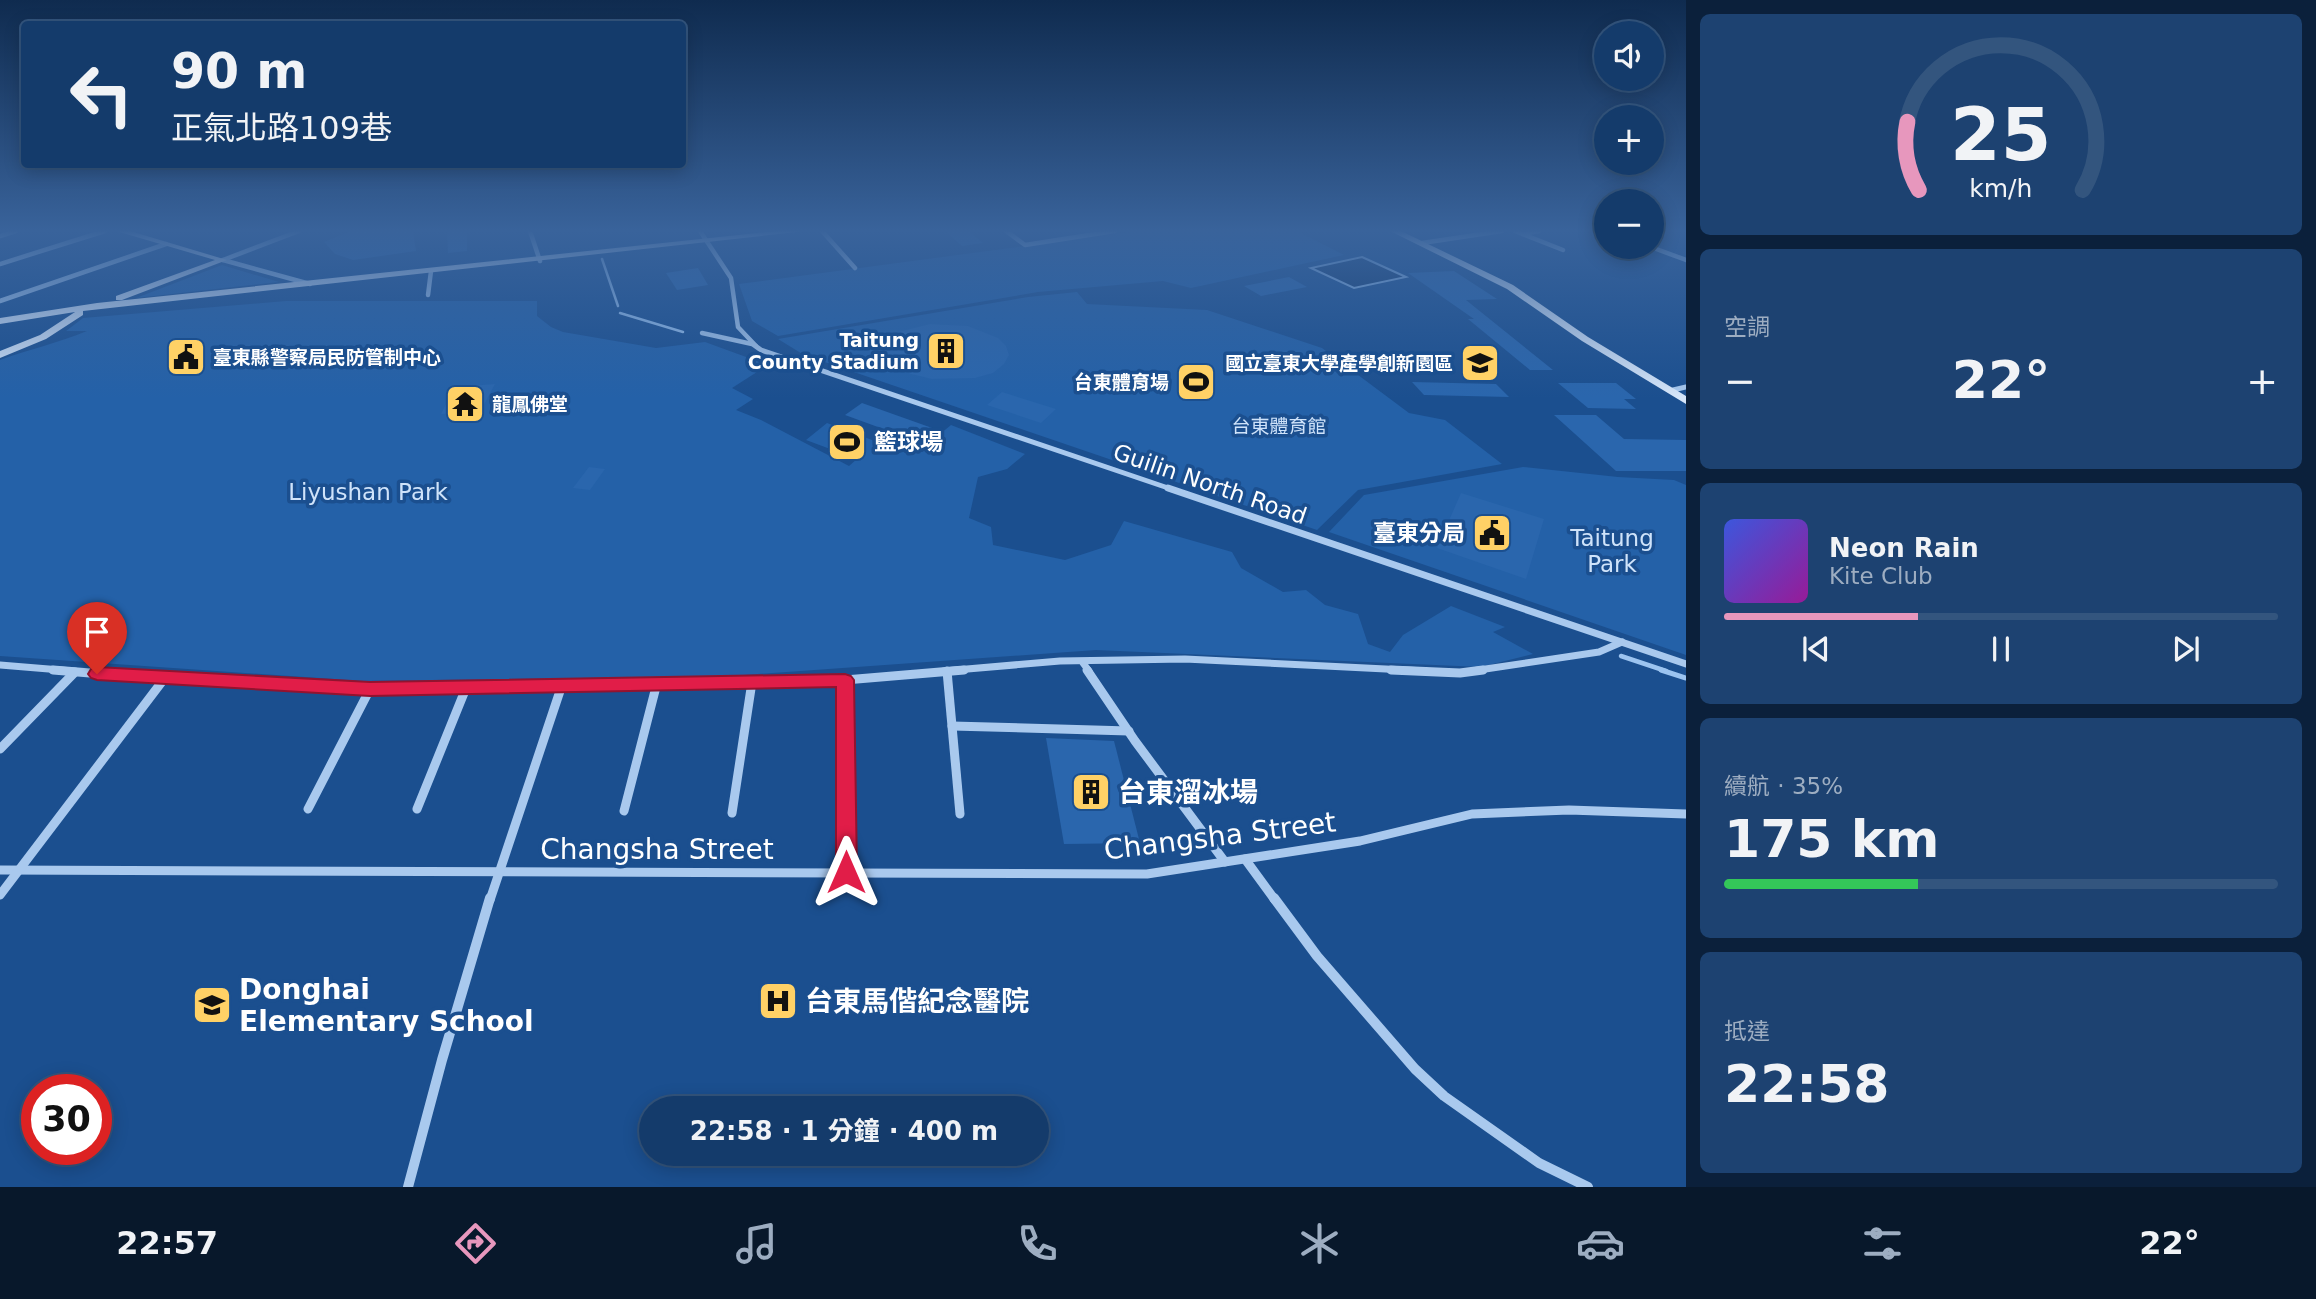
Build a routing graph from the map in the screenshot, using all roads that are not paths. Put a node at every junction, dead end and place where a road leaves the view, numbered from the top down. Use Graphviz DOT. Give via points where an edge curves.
graph roads {
  1 [pos="43,286"];
  2 [pos="151,286"];
  3 [pos="287,286"];
  4 [pos="429,286"];
  5 [pos="733,286"];
  6 [pos="1509,286"];
  7 [pos="428,295"];
  8 [pos="0,301"];
  9 [pos="97,306"];
  10 [pos="0,321"];
  11 [pos="702,332"];
  12 [pos="752,344"];
  13 [pos="0,355"];
  14 [pos="1686,387"];
  15 [pos="1672,390"];
  16 [pos="1686,401"];
  17 [pos="1622,642"];
  18 [pos="1083,663"];
  19 [pos="1686,664"];
  20 [pos="0,665"];
  21 [pos="947,671"];
  22 [pos="75,672"];
  23 [pos="164,679"];
  24 [pos="845,680"];
  25 [pos="752,682"];
  26 [pos="657,683"];
  27 [pos="562,685"];
  28 [pos="466,688"];
  29 [pos="370,689"];
  30 [pos="952,726"];
  31 [pos="1129,731"];
  32 [pos="0,749"];
  33 [pos="308,809"];
  34 [pos="417,809"];
  35 [pos="624,811"];
  36 [pos="732,813"];
  37 [pos="960,814"];
  38 [pos="1686,814"];
  39 [pos="1245,859"];
  40 [pos="1225,862"];
  41 [pos="0,870"];
  42 [pos="19,871"];
  43 [pos="497,872"];
  44 [pos="846,872"];
  45 [pos="0,895"];
  46 [pos="408,1187"];
  47 [pos="1588,1187"];
  1 -- 8 [label="street"];
  2 -- 9 [label="street"];
  3 -- 9 [label="street"];
  4 -- 7 [label="street"];
  5 -- 12 [label="street, Guilin North Road" via="733,320"];
  6 -- 15 [label="street" via="1585,339"];
  9 -- 10 [label="street"];
  9 -- 13 [label="street"];
  11 -- 12 [label="street"];
  12 -- 17 [label="street, Guilin North Road"];
  14 -- 15 [label="street"];
  15 -- 16 [label="street"];
  17 -- 18 [label="street" via="1599,652 1460,673 1185,659"];
  17 -- 19 [label="street, Guilin North Road"];
  18 -- 21 [label="street"];
  18 -- 31 [label="street"];
  20 -- 22 [label="street"];
  21 -- 24 [label="street"];
  21 -- 30 [label="street"];
  22 -- 23 [label="street"];
  22 -- 32 [label="street"];
  23 -- 29 [label="street"];
  23 -- 42 [label="street"];
  24 -- 25 [label="street"];
  24 -- 44 [label="street"];
  25 -- 26 [label="street"];
  25 -- 36 [label="street"];
  26 -- 27 [label="street"];
  26 -- 35 [label="street"];
  27 -- 28 [label="street"];
  27 -- 43 [label="street"];
  28 -- 29 [label="street"];
  28 -- 34 [label="street"];
  29 -- 33 [label="street"];
  30 -- 31 [label="street"];
  30 -- 37 [label="street"];
  31 -- 40 [label="street"];
  38 -- 39 [label="street, Changsha Street" via="1569,810 1472,814 1360,841"];
  39 -- 40 [label="street, Changsha Street"];
  39 -- 47 [label="street" via="1317,956 1415,1069 1444,1096 1539,1163"];
  40 -- 44 [label="street, Changsha Street" via="1147,874"];
  41 -- 42 [label="street, Changsha Street"];
  42 -- 43 [label="street, Changsha Street"];
  42 -- 45 [label="street"];
  43 -- 44 [label="street, Changsha Street"];
  43 -- 46 [label="street"];
}
